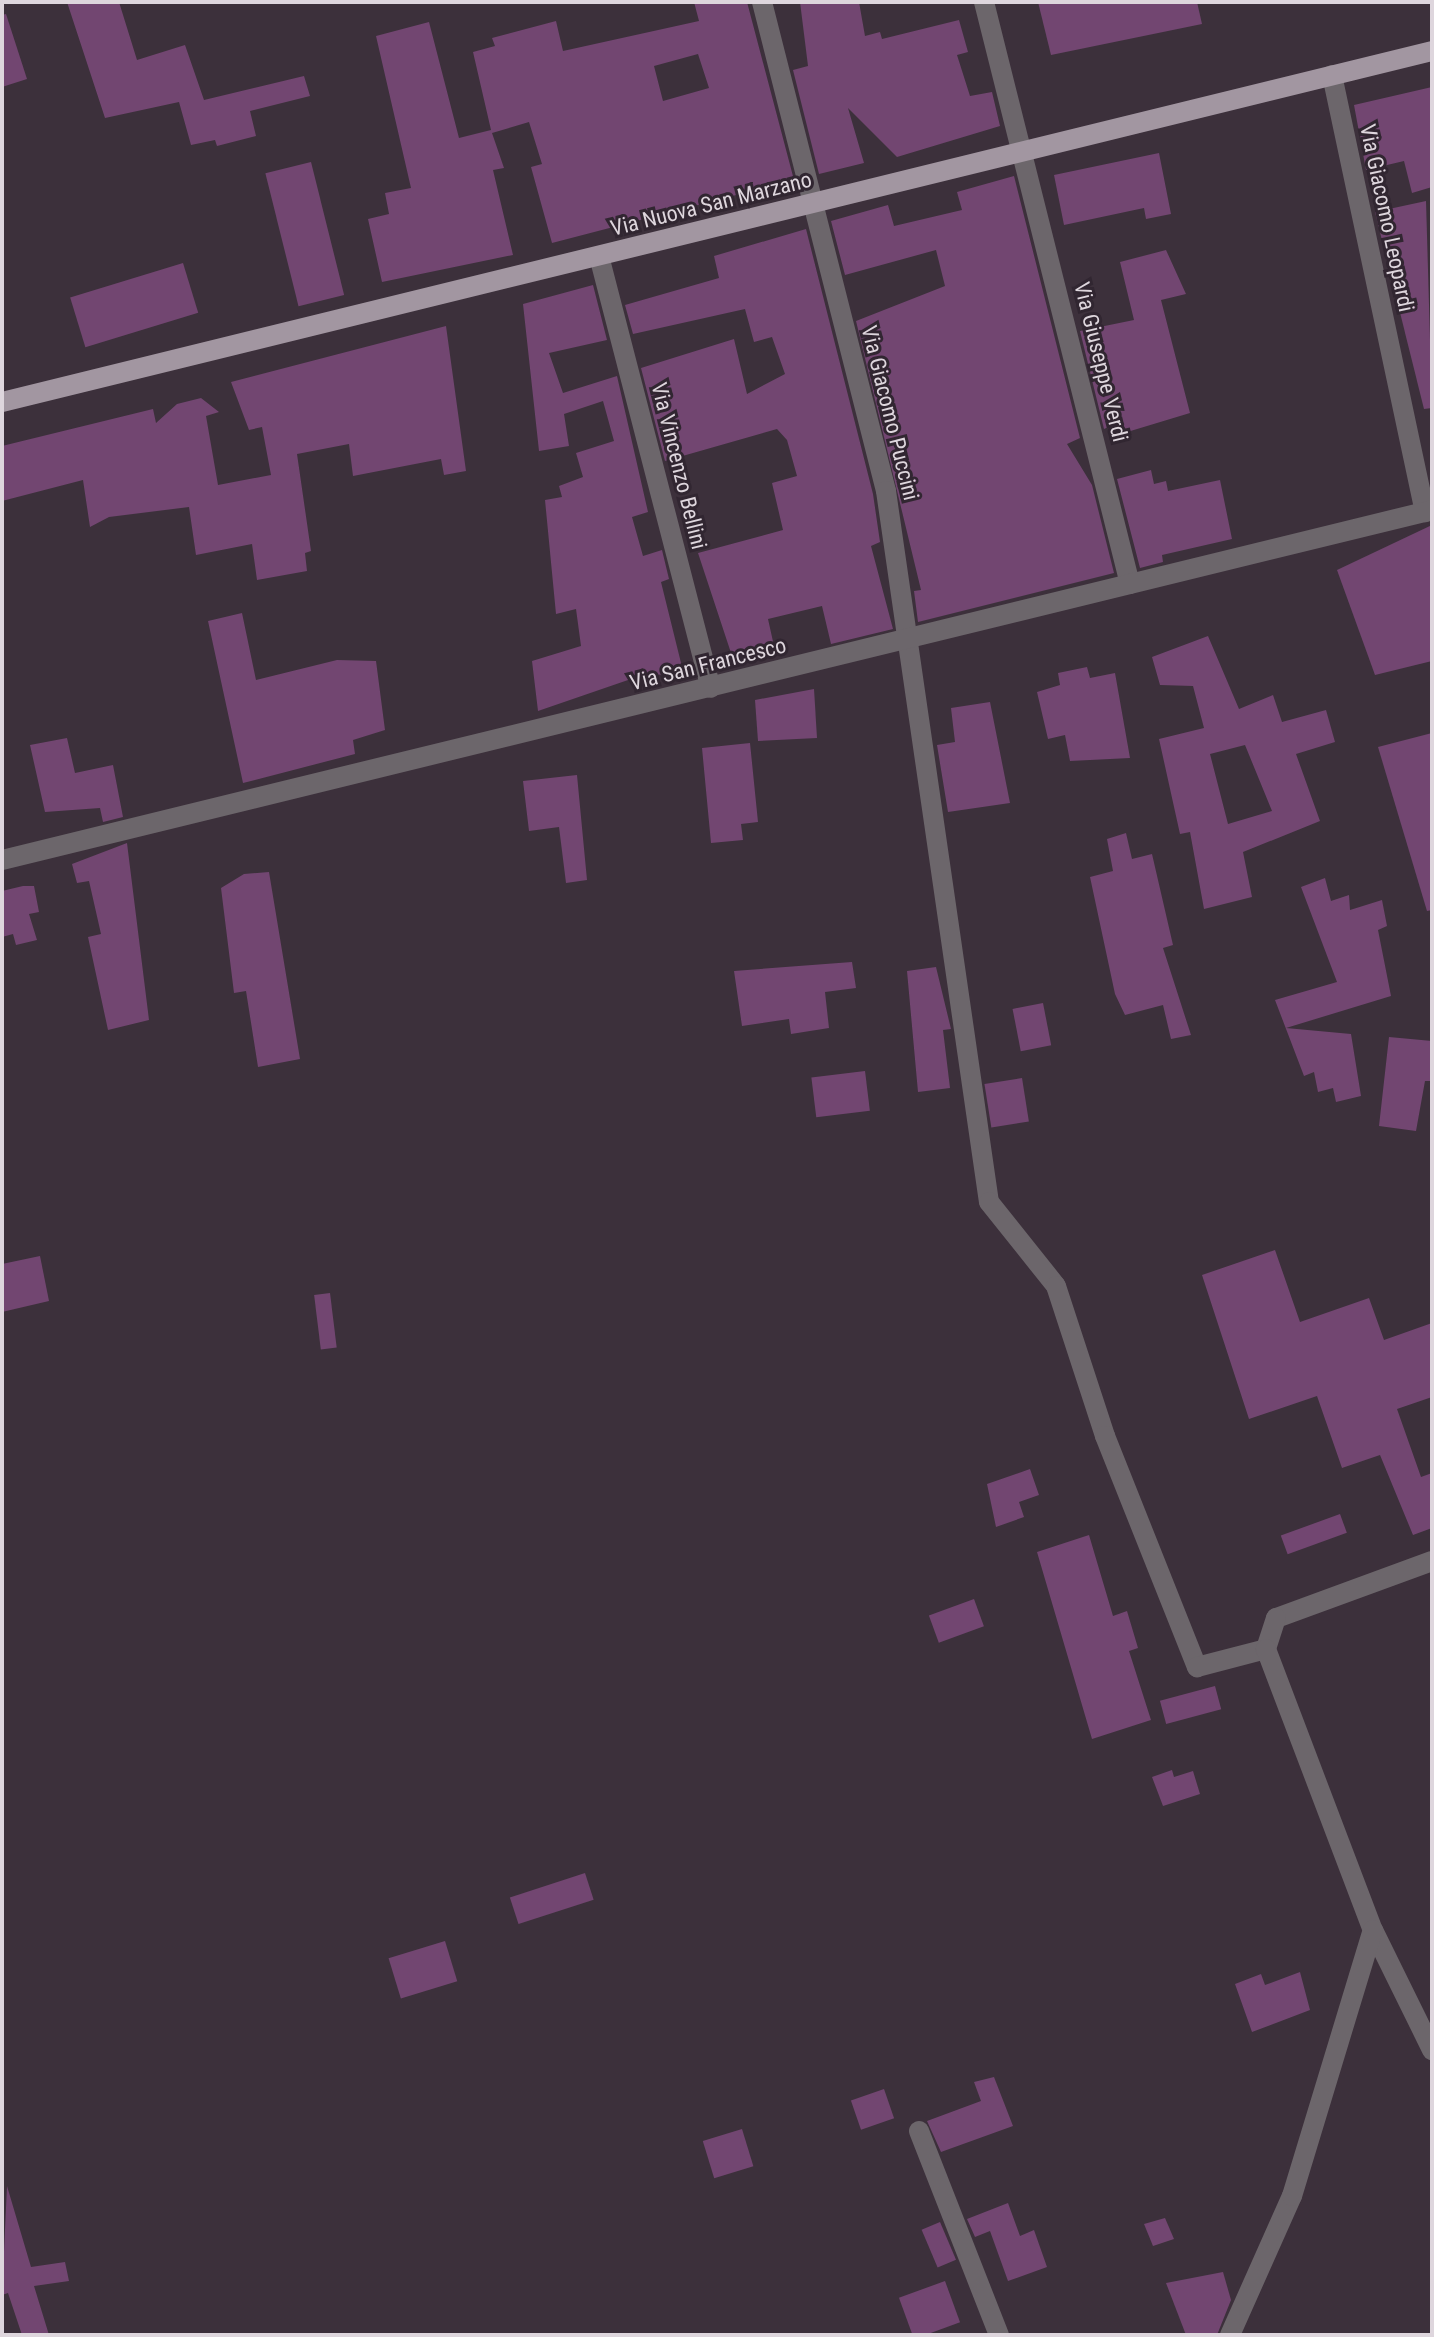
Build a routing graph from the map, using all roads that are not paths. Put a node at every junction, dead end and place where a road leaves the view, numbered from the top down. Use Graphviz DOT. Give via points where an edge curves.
graph roads {
  1 [pos="762,2"];
  2 [pos="984,2"];
  3 [pos="1432,51"];
  4 [pos="1332,75"];
  5 [pos="1025,152"];
  6 [pos="813,203"];
  7 [pos="599,256"];
  8 [pos="2,402"];
  9 [pos="1428,511"];
  10 [pos="1130,584"];
  11 [pos="912,636"];
  12 [pos="711,688"];
  13 [pos="2,860"];
  14 [pos="1432,1561"];
  15 [pos="1266,1649"];
  16 [pos="1373,1930"];
  17 [pos="1432,2050"];
  18 [pos="919,2131"];
  19 [pos="999,2335"];
  20 [pos="1230,2335"];
  1 -- 6 [label="street, Via Giacomo Puccini"];
  2 -- 5 [label="street, Via Giuseppe Verdi"];
  3 -- 4 [label="main road, Via Nuova San Marzano"];
  4 -- 5 [label="main road, Via Nuova San Marzano"];
  4 -- 9 [label="street, Via Giacomo Leopardi"];
  5 -- 6 [label="main road, Via Nuova San Marzano"];
  5 -- 10 [label="street, Via Giuseppe Verdi"];
  6 -- 7 [label="main road, Via Nuova San Marzano"];
  6 -- 11 [label="street, Via Giacomo Puccini" via="886,491"];
  7 -- 8 [label="main road, Via Nuova San Marzano"];
  7 -- 12 [label="street, Via Vincenzo Bellini"];
  9 -- 10 [label="street, Via San Francesco"];
  10 -- 11 [label="street, Via San Francesco"];
  11 -- 12 [label="street, Via San Francesco"];
  11 -- 15 [label="street, Via Giacomo Puccini" via="989,1202 1056,1286 1105,1436 1197,1667"];
  12 -- 13 [label="street, Via San Francesco"];
  14 -- 15 [label="street" via="1276,1618"];
  15 -- 16 [label="street"];
  16 -- 17 [label="street"];
  16 -- 20 [label="street" via="1292,2196"];
  18 -- 19 [label="street"];
}
